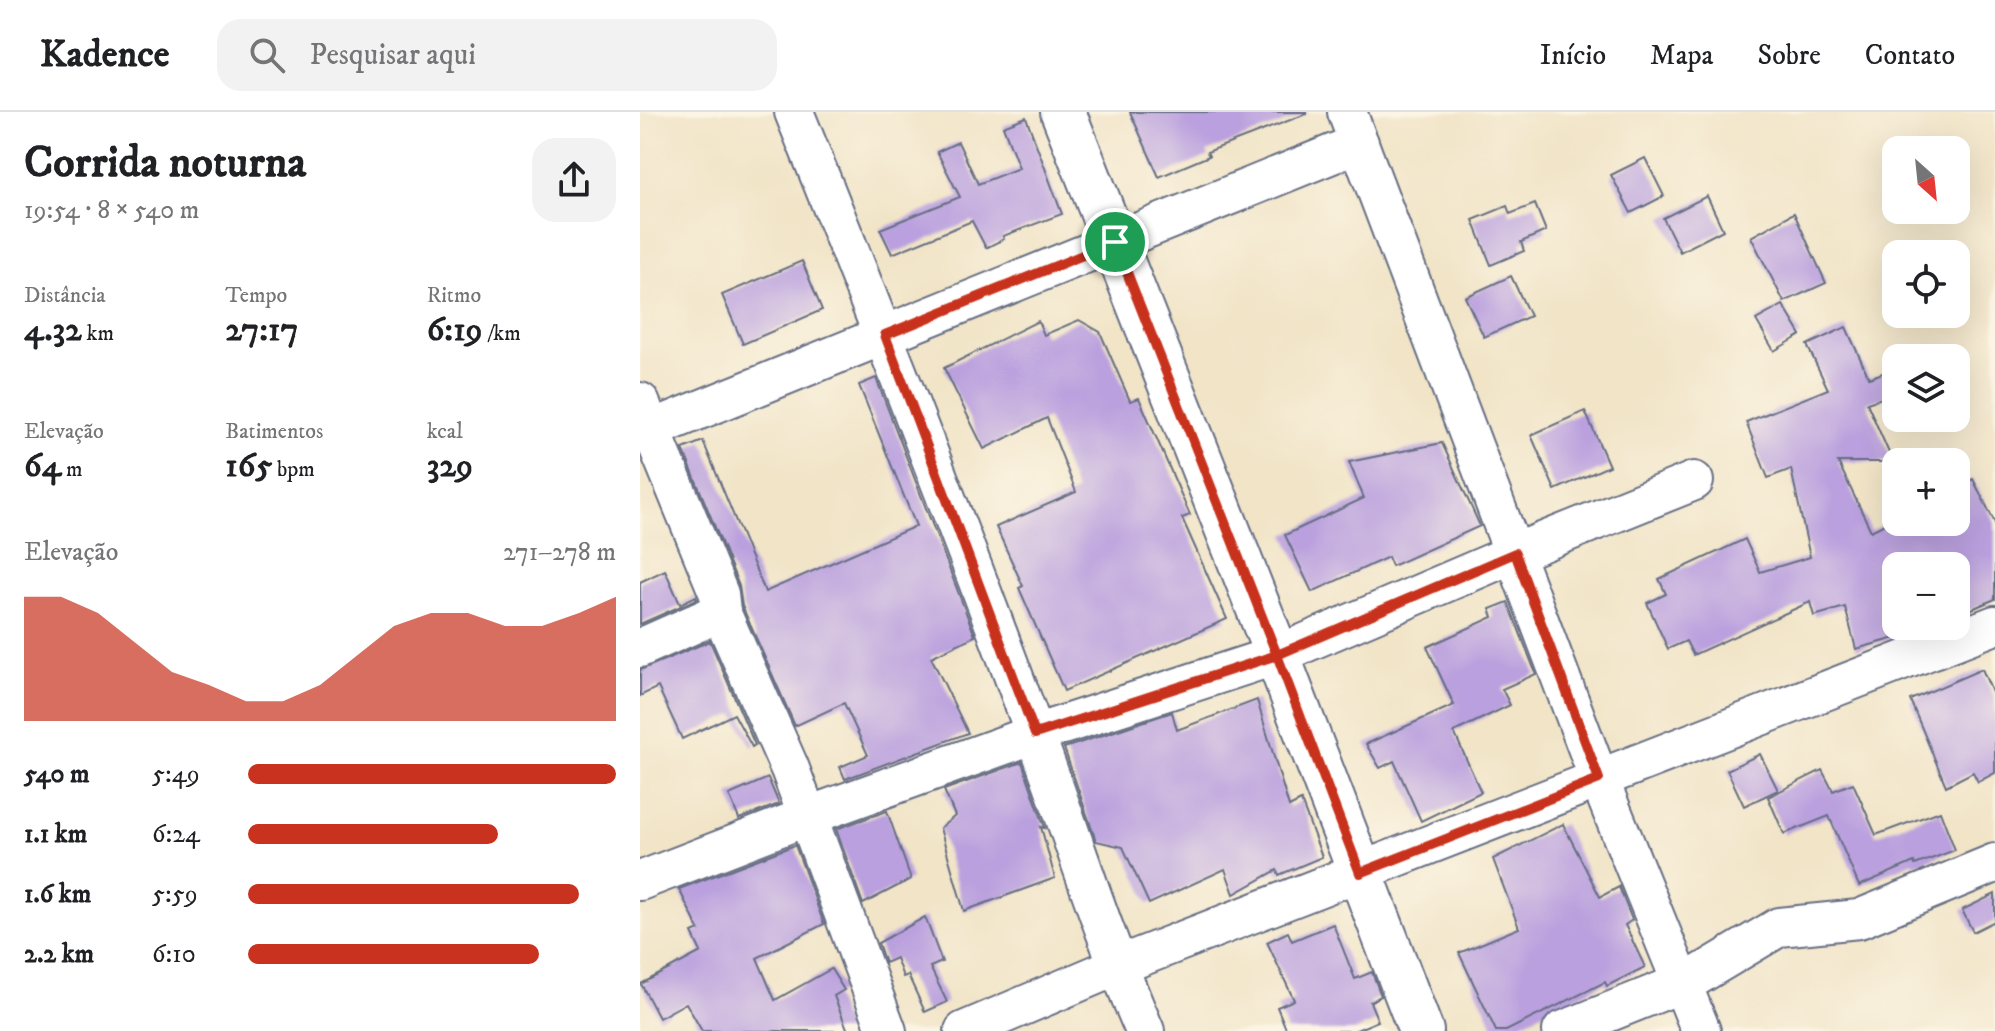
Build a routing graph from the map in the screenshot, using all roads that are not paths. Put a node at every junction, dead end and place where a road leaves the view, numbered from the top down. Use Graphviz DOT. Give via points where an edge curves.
graph roads {
  1 [pos="794,112"];
  2 [pos="1063,112"];
  3 [pos="1353,128"];
  4 [pos="1115,242"];
  5 [pos="885,335"];
  6 [pos="644,422"];
  7 [pos="1694,481"];
  8 [pos="1515,553"];
  9 [pos="721,612"];
  10 [pos="1995,625"];
  11 [pos="640,648"];
  12 [pos="1277,655"];
  13 [pos="1035,734"];
  14 [pos="1599,779"];
  15 [pos="808,816"];
  16 [pos="1995,863"];
  17 [pos="1360,873"];
  18 [pos="640,881"];
  19 [pos="1117,966"];
  20 [pos="1680,984"];
  21 [pos="887,1031"];
  22 [pos="964,1031"];
  23 [pos="1145,1031"];
  24 [pos="1421,1031"];
  25 [pos="1562,1031"];
  26 [pos="1701,1031"];
  1 -- 5 [label="street"];
  2 -- 4 [label="main road"];
  3 -- 4 [label="street"];
  3 -- 8 [label="street"];
  4 -- 5 [label="street"];
  4 -- 12 [label="main road"];
  5 -- 6 [label="street"];
  5 -- 13 [label="street"];
  6 -- 9 [label="street" via="719,594"];
  7 -- 8 [label="street"];
  8 -- 12 [label="street"];
  8 -- 14 [label="street"];
  9 -- 11 [label="street"];
  9 -- 15 [label="street"];
  10 -- 14 [label="street"];
  12 -- 13 [label="street"];
  12 -- 17 [label="main road"];
  13 -- 15 [label="street"];
  13 -- 19 [label="street"];
  14 -- 17 [label="street"];
  14 -- 20 [label="street"];
  15 -- 18 [label="street"];
  15 -- 21 [label="street"];
  16 -- 20 [label="street" via="1859,919 1779,927"];
  17 -- 19 [label="street"];
  17 -- 24 [label="main road"];
  19 -- 22 [label="street"];
  19 -- 23 [label="street"];
  20 -- 25 [label="street"];
  20 -- 26 [label="street"];
}
